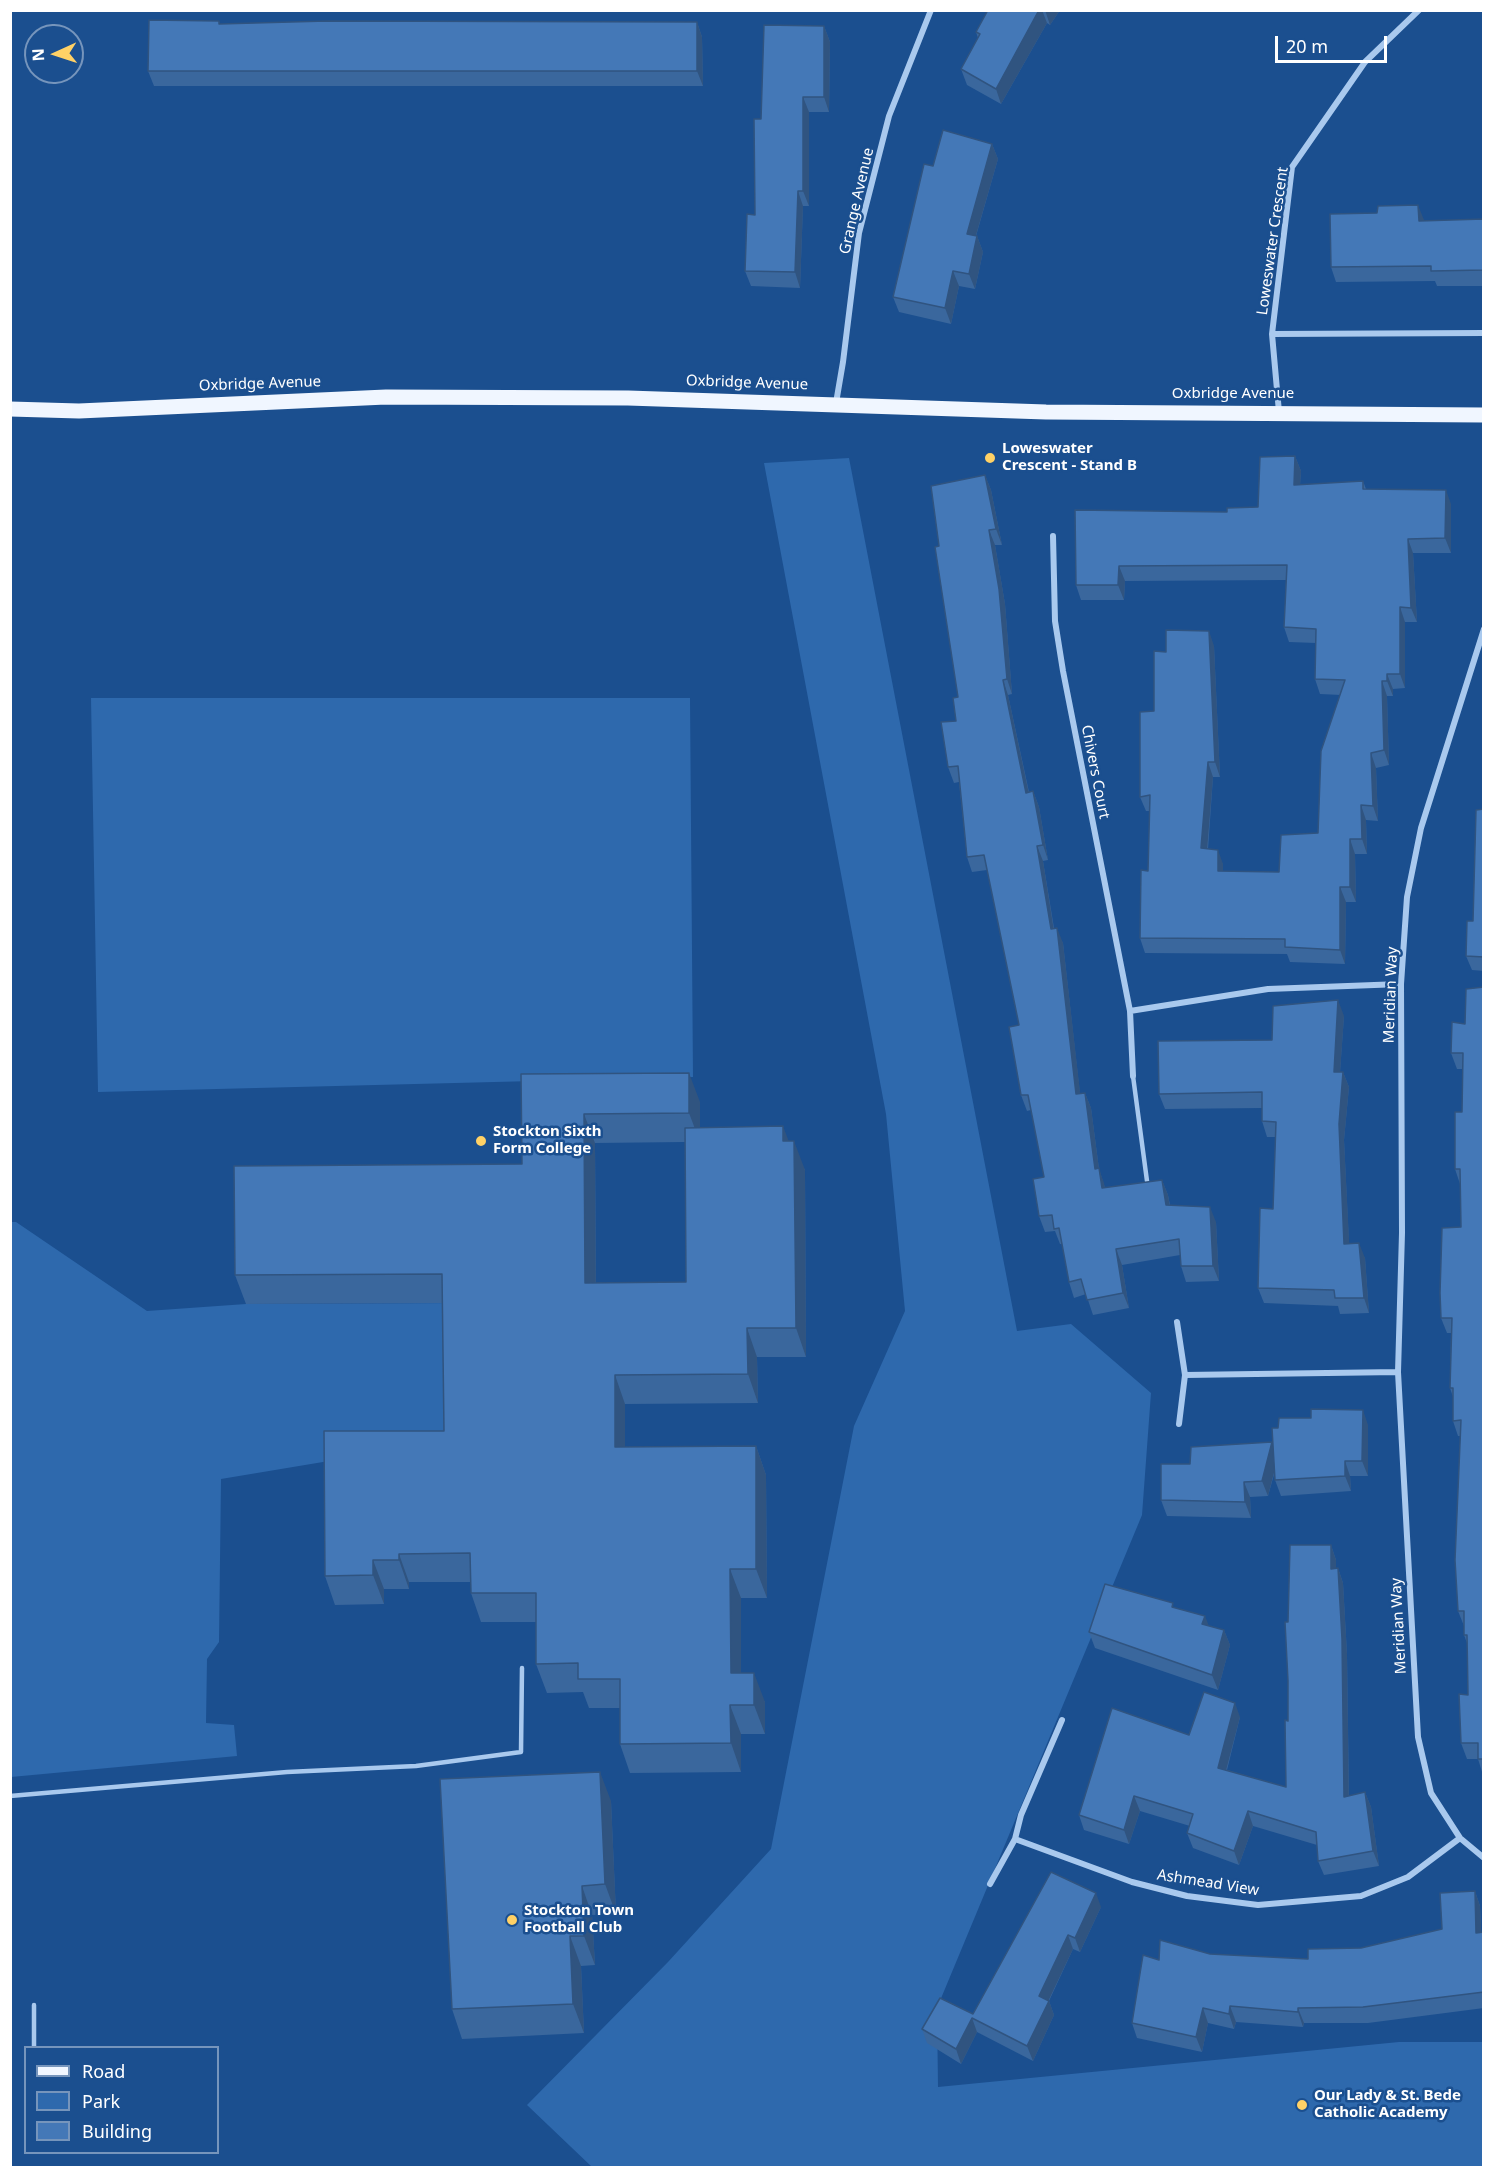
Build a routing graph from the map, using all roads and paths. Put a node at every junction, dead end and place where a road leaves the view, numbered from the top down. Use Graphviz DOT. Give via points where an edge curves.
graph roads {
  1 [pos="931,10"];
  2 [pos="1419,10"];
  3 [pos="1484,333"];
  4 [pos="1272,334"];
  5 [pos="836,404"];
  6 [pos="10,409"];
  7 [pos="1280,412"];
  8 [pos="1484,415"];
  9 [pos="1053,536"];
  10 [pos="1484,629"];
  11 [pos="1401,984"];
  12 [pos="1130,1011"];
  13 [pos="1133,1076"];
  14 [pos="1147,1180"];
  15 [pos="1177,1322"];
  16 [pos="1398,1372"];
  17 [pos="1185,1375"];
  18 [pos="1179,1424"];
  19 [pos="522,1668"];
  20 [pos="1062,1720"];
  21 [pos="10,1796"];
  22 [pos="1460,1838"];
  23 [pos="1015,1839"];
  24 [pos="1484,1858"];
  25 [pos="990,1884"];
  26 [pos="34,2006"];
  27 [pos="34,2046"];
  1 -- 5 [label="street, Grange Avenue" via="889,117 859,232"];
  2 -- 4 [label="street, Loweswater Crescent" via="1365,62 1292,167"];
  3 -- 4 [label="street"];
  4 -- 7 [label="street, Loweswater Crescent"];
  5 -- 6 [label="main road, Oxbridge Avenue" via="386,397 79,411"];
  5 -- 7 [label="main road, Oxbridge Avenue" via="1046,412"];
  7 -- 8 [label="main road, Oxbridge Avenue"];
  9 -- 12 [label="street, Chivers Court" via="1055,621 1063,671"];
  10 -- 11 [label="street, Meridian Way" via="1421,828 1407,897"];
  11 -- 12 [label="street" via="1268,988"];
  11 -- 16 [label="street, Meridian Way"];
  12 -- 13 [label="street, Chivers Court"];
  13 -- 14 [label="lane"];
  15 -- 17 [label="street"];
  16 -- 17 [label="street"];
  16 -- 22 [label="street, Meridian Way" via="1418,1737 1431,1793"];
  17 -- 18 [label="street"];
  19 -- 21 [label="lane" via="521,1752 416,1766 286,1772"];
  20 -- 23 [label="street" via="1021,1815"];
  22 -- 23 [label="street, Ashmead View" via="1407,1877 1361,1896 1258,1905 1187,1896 1132,1882"];
  22 -- 24 [label="street, Meridian Way"];
  23 -- 25 [label="street"];
  26 -- 27 [label="lane"];
}
